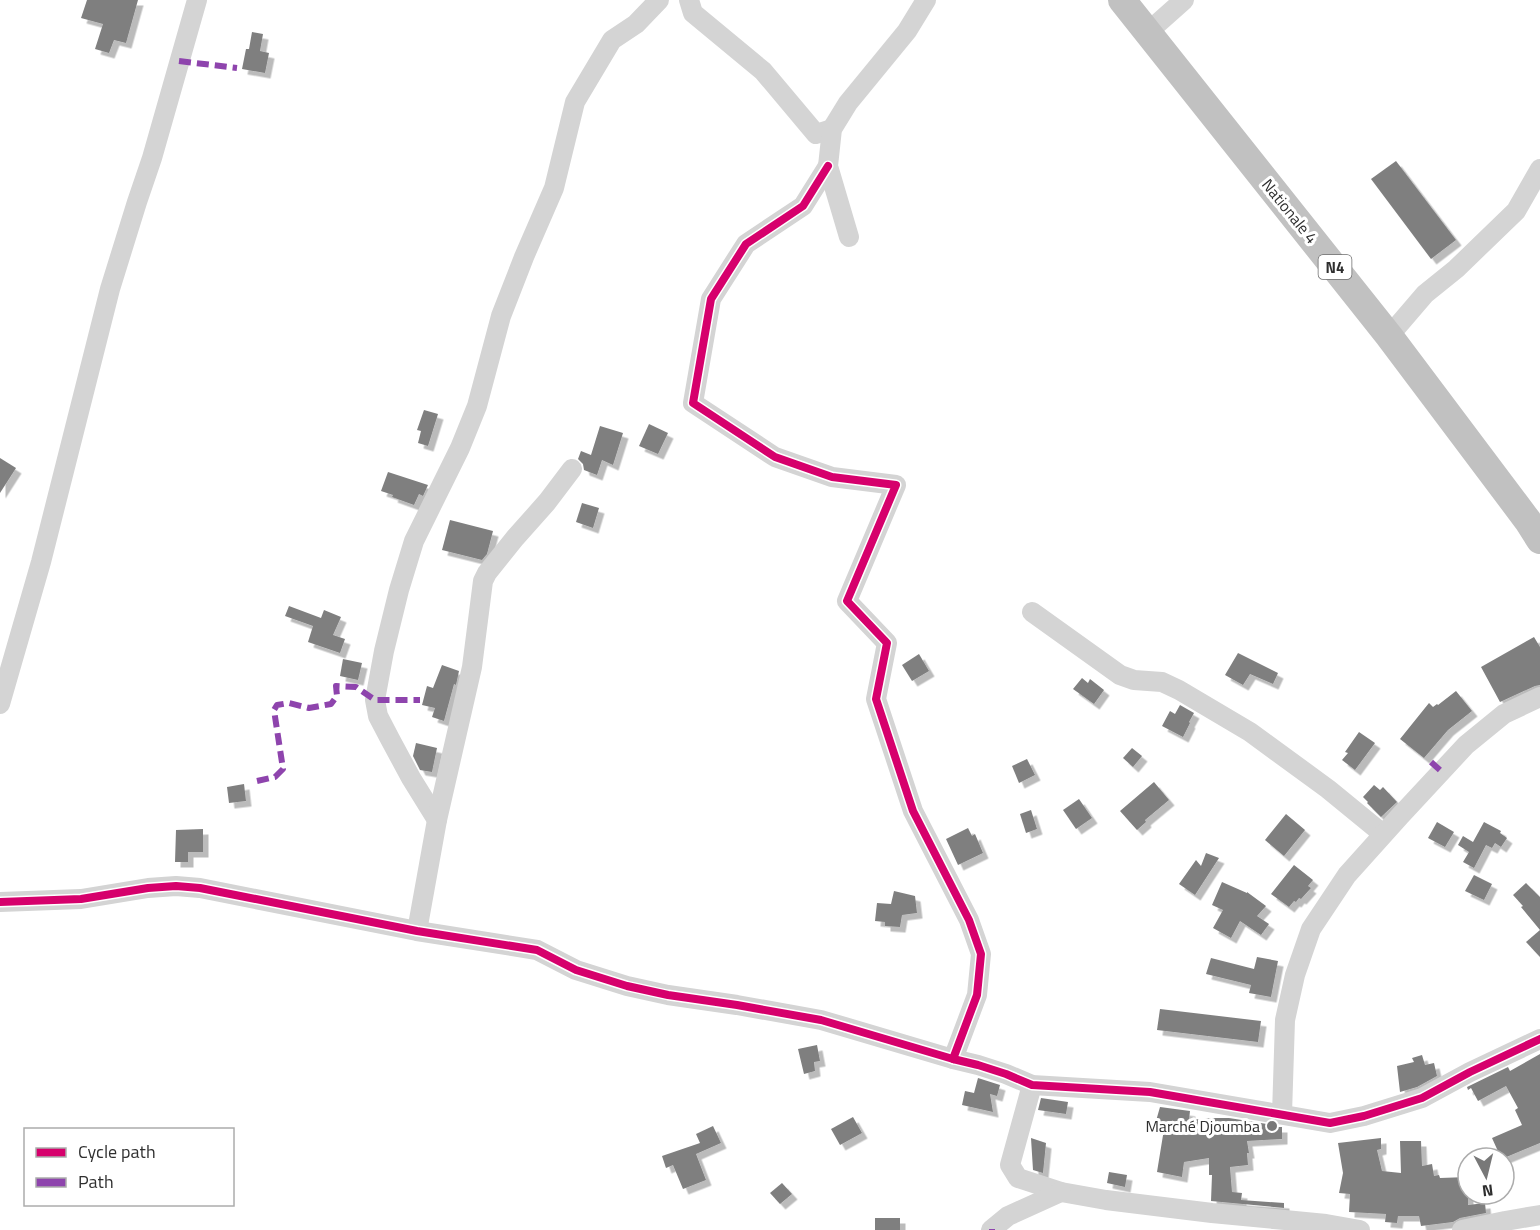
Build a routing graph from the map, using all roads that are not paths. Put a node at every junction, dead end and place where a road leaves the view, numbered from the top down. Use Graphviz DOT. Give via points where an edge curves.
graph roads {
  1 [pos="197,0"];
  2 [pos="659,0"];
  3 [pos="689,0"];
  4 [pos="926,0"];
  5 [pos="1122,0"];
  6 [pos="1184,0"];
  7 [pos="1148,32"];
  8 [pos="832,129"];
  9 [pos="828,166"];
  10 [pos="1540,169"];
  11 [pos="849,237"];
  12 [pos="1389,336"];
  13 [pos="572,469"];
  14 [pos="1540,540"];
  15 [pos="1032,612"];
  16 [pos="1540,697"];
  17 [pos="0,704"];
  18 [pos="437,820"];
  19 [pos="1383,834"];
  20 [pos="0,902"];
  21 [pos="417,932"];
  22 [pos="1540,1039"];
  23 [pos="953,1059"];
  24 [pos="1032,1085"];
  25 [pos="1282,1114"];
  26 [pos="1061,1192"];
  27 [pos="1540,1215"];
  28 [pos="991,1230"];
  29 [pos="1359,1230"];
  30 [pos="1462,1230"];
  1 -- 17 [label="street" via="110,289 47,539"];
  2 -- 18 [label="street" via="636,24 612,40 575,102 554,188 501,316 477,406 414,541 399,590 375,700 378,716"];
  3 -- 8 [label="street" via="693,13 763,71 816,134"];
  4 -- 8 [label="street"];
  5 -- 7 [label="highway, Nationale 4 / N4"];
  6 -- 7 [label="street"];
  7 -- 12 [label="highway, Nationale 4 / N4"];
  8 -- 9 [label="street"];
  9 -- 11 [label="street"];
  9 -- 23 [label="street" via="803,206 746,244 711,299 693,403 775,457 832,477 896,485 847,600 887,643 876,699 913,812 969,920 981,954 976,995"];
  10 -- 12 [label="street" via="1516,211 1425,294"];
  12 -- 14 [label="highway, Nationale 4 / N4"];
  13 -- 18 [label="street" via="483,581 472,666"];
  15 -- 19 [label="street" via="1120,675 1162,682 1251,732"];
  16 -- 19 [label="street" via="1504,714 1466,745"];
  18 -- 21 [label="street"];
  19 -- 25 [label="street" via="1347,875 1311,929 1285,1020"];
  20 -- 21 [label="street" via="81,898 176,886"];
  21 -- 23 [label="street" via="537,950 576,970 627,986 821,1020"];
  22 -- 25 [label="street" via="1422,1098 1364,1116 1330,1123"];
  23 -- 24 [label="street"];
  24 -- 25 [label="street" via="1150,1092"];
  24 -- 26 [label="street" via="1010,1165 1018,1178"];
  26 -- 28 [label="street" via="1008,1216"];
  26 -- 29 [label="street"];
  27 -- 30 [label="street"];
}
